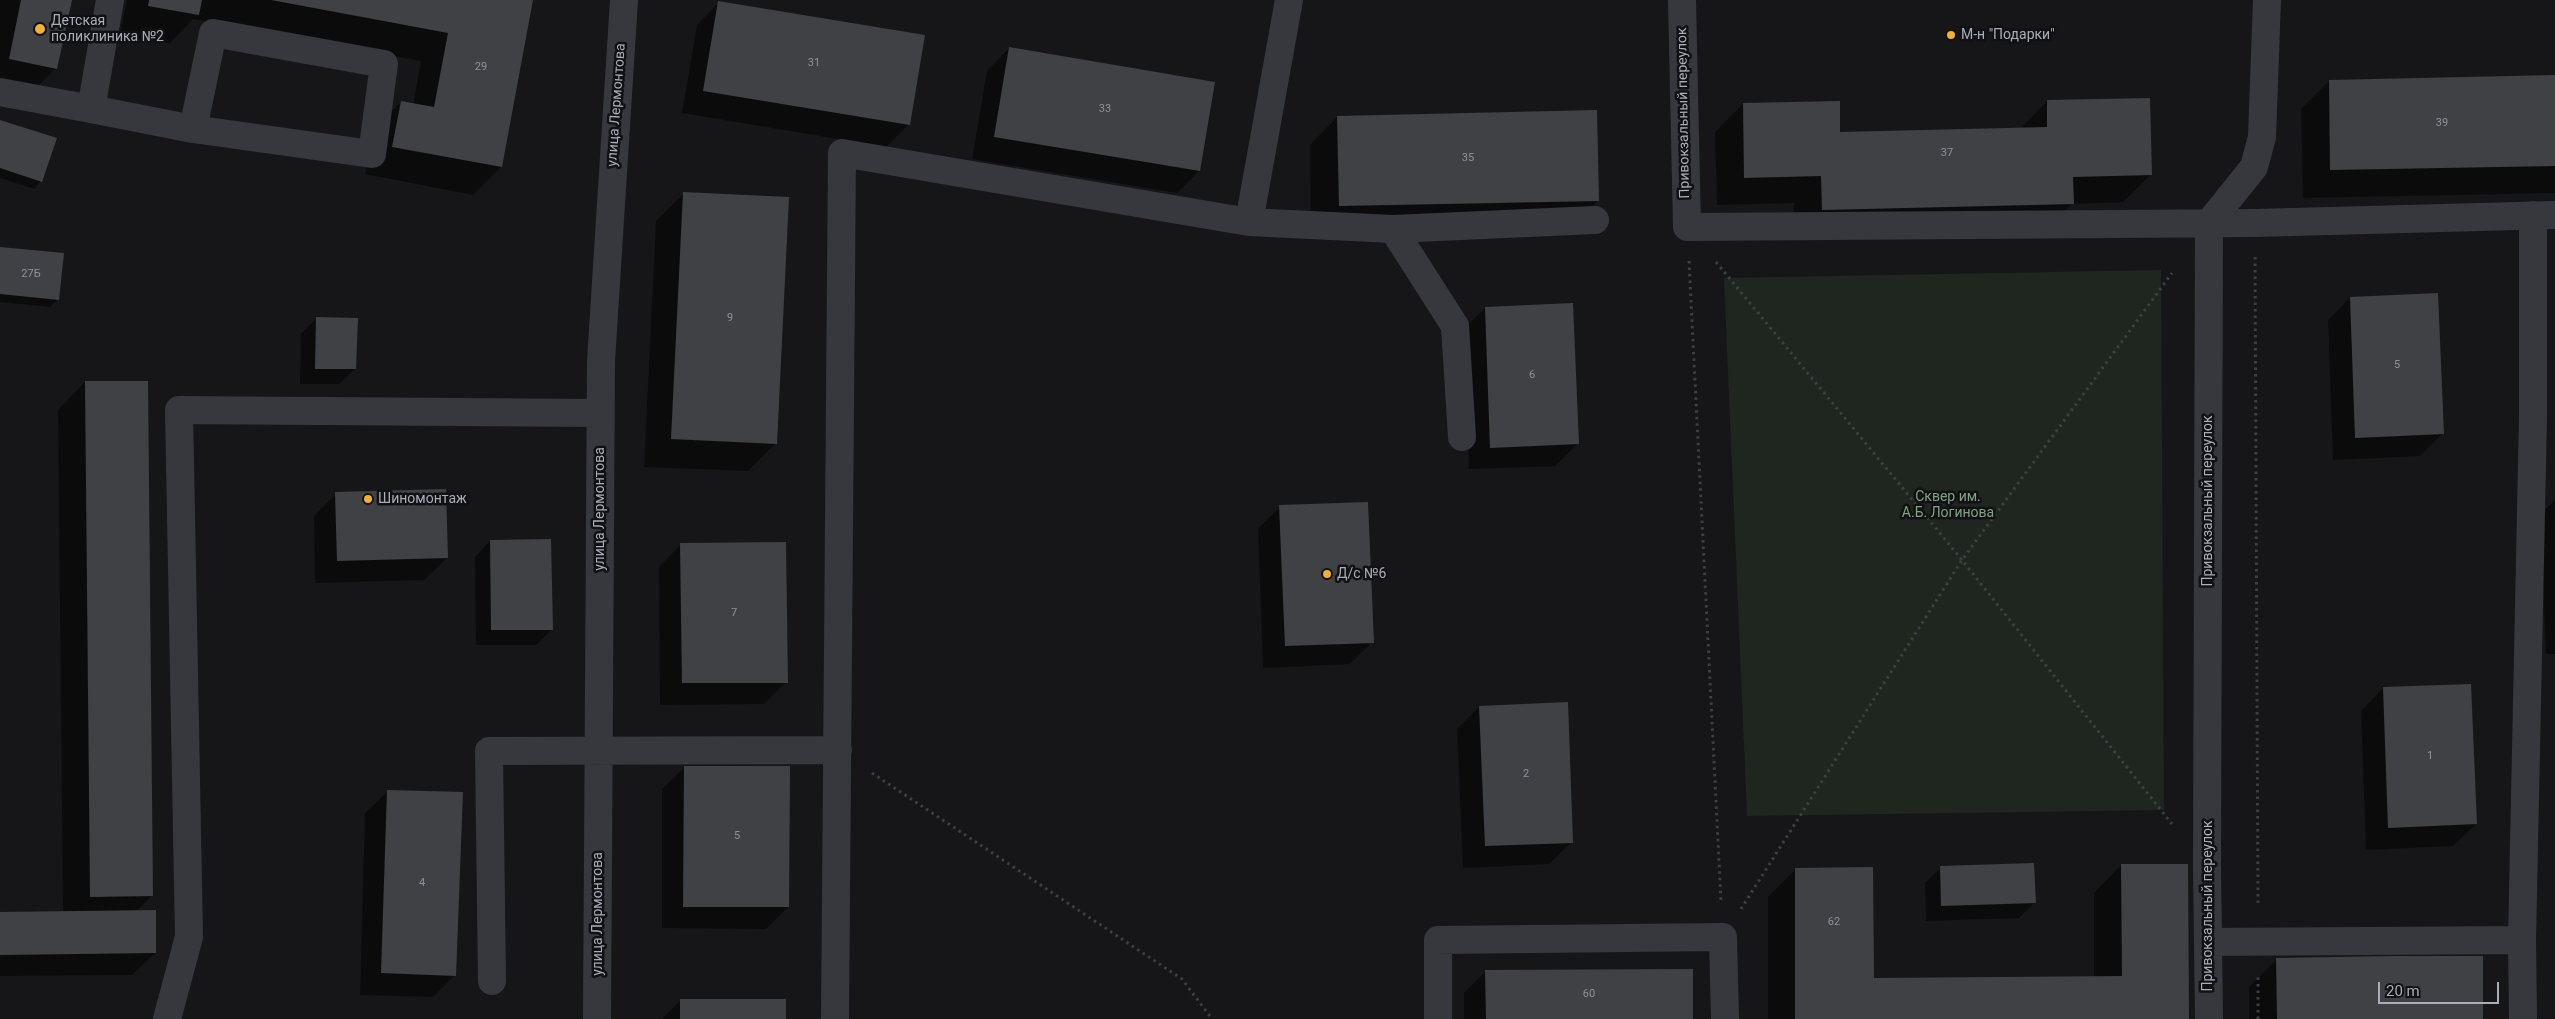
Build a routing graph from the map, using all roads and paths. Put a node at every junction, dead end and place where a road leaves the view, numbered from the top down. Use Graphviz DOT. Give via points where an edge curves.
graph roads {
  1 [pos="110,0"];
  2 [pos="624,0"];
  3 [pos="1289,0"];
  4 [pos="1682,0"];
  5 [pos="2267,0"];
  6 [pos="0,92"];
  7 [pos="91,109"];
  8 [pos="193,128"];
  9 [pos="2544,215"];
  10 [pos="1595,220"];
  11 [pos="1249,222"];
  12 [pos="2209,223"];
  13 [pos="2255,223"];
  14 [pos="1687,227"];
  15 [pos="1393,229"];
  16 [pos="2174,271"];
  17 [pos="600,413"];
  18 [pos="2544,415"];
  19 [pos="1462,437"];
  20 [pos="1962,560"];
  21 [pos="598,749"];
  22 [pos="838,750"];
  23 [pos="2207,868"];
  24 [pos="1723,937"];
  25 [pos="2522,940"];
  26 [pos="2258,941"];
  27 [pos="2208,942"];
  28 [pos="492,981"];
  29 [pos="167,1019"];
  30 [pos="597,1019"];
  31 [pos="835,1019"];
  32 [pos="1212,1019"];
  33 [pos="1438,1019"];
  34 [pos="1725,1019"];
  35 [pos="2209,1019"];
  36 [pos="2258,1019"];
  37 [pos="2523,1019"];
  1 -- 7 [label="street"];
  2 -- 17 [label="street, улица Лермонтова"];
  3 -- 11 [label="street"];
  4 -- 14 [label="street, Привокзальный переулок"];
  5 -- 12 [label="street" via="2262,137 2254,167"];
  6 -- 7 [label="street"];
  7 -- 8 [label="street"];
  8 -- 8 [label="street" via="372,154 384,64 213,34"];
  9 -- 13 [label="street"];
  9 -- 18 [label="street"];
  10 -- 15 [label="street"];
  11 -- 15 [label="street"];
  11 -- 22 [label="street" via="842,153"];
  12 -- 13 [label="street"];
  12 -- 14 [label="street"];
  12 -- 23 [label="street, Привокзальный переулок"];
  13 -- 26 [label="path"];
  14 -- 20 [label="path"];
  14 -- 24 [label="path"];
  15 -- 19 [label="street" via="1455,326"];
  16 -- 20 [label="path"];
  17 -- 21 [label="street, улица Лермонтова"];
  17 -- 29 [label="street" via="179,410 188,937"];
  18 -- 25 [label="street"];
  20 -- 23 [label="path"];
  20 -- 24 [label="path"];
  21 -- 22 [label="street"];
  21 -- 28 [label="street" via="488,751"];
  21 -- 30 [label="street, улица Лермонтова"];
  22 -- 31 [label="street"];
  22 -- 32 [label="path" via="1182,979"];
  23 -- 27 [label="street, Привокзальный переулок"];
  24 -- 33 [label="street" via="1438,940"];
  24 -- 34 [label="street"];
  25 -- 26 [label="street"];
  25 -- 37 [label="street"];
  26 -- 27 [label="street"];
  26 -- 36 [label="path"];
  27 -- 35 [label="street, Привокзальный переулок"];
}
